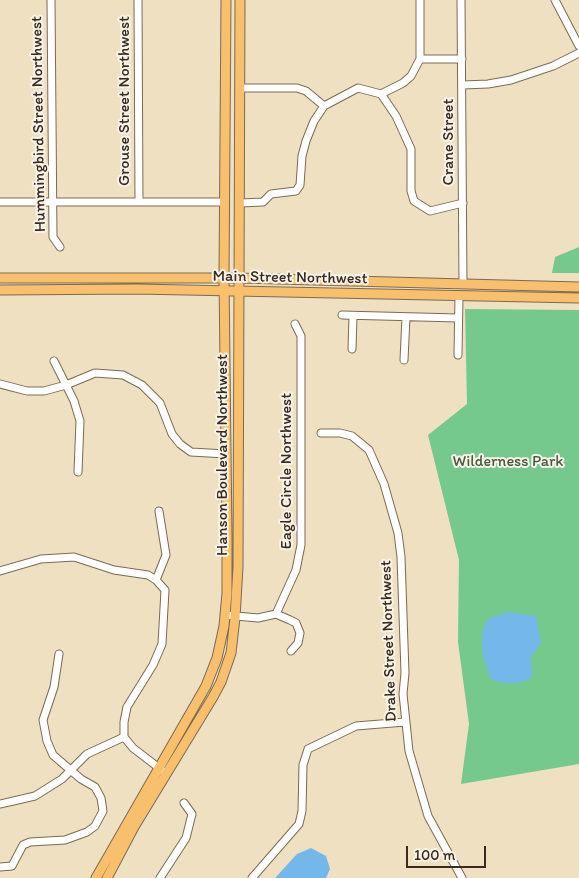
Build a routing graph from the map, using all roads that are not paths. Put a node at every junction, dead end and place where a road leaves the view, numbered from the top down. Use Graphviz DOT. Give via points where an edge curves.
graph roads {
  1 [pos="51,0"];
  2 [pos="138,0"];
  3 [pos="226,0"];
  4 [pos="240,0"];
  5 [pos="420,0"];
  6 [pos="461,0"];
  7 [pos="555,0"];
  8 [pos="579,46"];
  9 [pos="579,53"];
  10 [pos="420,59"];
  11 [pos="462,59"];
  12 [pos="463,85"];
  13 [pos="240,88"];
  14 [pos="382,94"];
  15 [pos="324,106"];
  16 [pos="0,202"];
  17 [pos="52,202"];
  18 [pos="139,202"];
  19 [pos="224,202"];
  20 [pos="240,202"];
  21 [pos="463,204"];
  22 [pos="60,247"];
  23 [pos="0,278"];
  24 [pos="224,278"];
  25 [pos="239,278"];
  26 [pos="463,284"];
  27 [pos="579,287"];
  28 [pos="0,290"];
  29 [pos="224,291"];
  30 [pos="239,292"];
  31 [pos="459,296"];
  32 [pos="579,298"];
  33 [pos="342,316"];
  34 [pos="353,316"];
  35 [pos="406,317"];
  36 [pos="458,318"];
  37 [pos="295,324"];
  38 [pos="352,349"];
  39 [pos="458,355"];
  40 [pos="404,360"];
  41 [pos="54,361"];
  42 [pos="0,384"];
  43 [pos="66,385"];
  44 [pos="321,433"];
  45 [pos="226,454"];
  46 [pos="78,472"];
  47 [pos="159,511"];
  48 [pos="0,571"];
  49 [pos="156,580"];
  50 [pos="276,614"];
  51 [pos="225,615"];
  52 [pos="235,618"];
  53 [pos="291,651"];
  54 [pos="59,654"];
  55 [pos="405,722"];
  56 [pos="124,737"];
  57 [pos="158,768"];
  58 [pos="70,769"];
  59 [pos="167,774"];
  60 [pos="184,803"];
  61 [pos="0,804"];
  62 [pos="0,867"];
  63 [pos="96,878"];
  64 [pos="107,878"];
  65 [pos="160,878"];
  66 [pos="252,878"];
  67 [pos="462,878"];
  1 -- 17 [label="street, Hummingbird Street Northwest"];
  2 -- 18 [label="street, Grouse Street Northwest"];
  3 -- 19 [label="main road, Hanson Boulevard Northwest"];
  4 -- 13 [label="main road, Hanson Boulevard Northwest"];
  5 -- 10 [label="street"];
  6 -- 11 [label="street, Crane Street"];
  7 -- 8 [label="street"];
  9 -- 12 [label="street" via="511,80"];
  10 -- 11 [label="street"];
  10 -- 14 [label="street" via="411,76"];
  11 -- 12 [label="street, Crane Street"];
  12 -- 21 [label="street, Crane Street"];
  13 -- 15 [label="street" via="297,88"];
  13 -- 20 [label="main road, Hanson Boulevard Northwest"];
  14 -- 15 [label="street" via="351,89"];
  14 -- 21 [label="street" via="410,149 414,201 430,211"];
  15 -- 20 [label="street" via="306,142 300,185 296,191 271,194 263,202"];
  16 -- 17 [label="street"];
  17 -- 18 [label="street"];
  17 -- 22 [label="street, Hummingbird Street Northwest" via="53,237"];
  18 -- 19 [label="street"];
  19 -- 24 [label="main road, Hanson Boulevard Northwest"];
  20 -- 25 [label="main road, Hanson Boulevard Northwest"];
  21 -- 26 [label="street, Crane Street"];
  23 -- 24 [label="main road, Main Street Northwest"];
  24 -- 25 [label="main road, Main Street Northwest"];
  24 -- 29 [label="main road, Hanson Boulevard Northwest"];
  25 -- 26 [label="main road, Main Street Northwest"];
  25 -- 30 [label="main road, Hanson Boulevard Northwest"];
  26 -- 27 [label="main road, Main Street Northwest"];
  28 -- 29 [label="main road, Main Street Northwest" via="137,288"];
  29 -- 30 [label="main road, Main Street Northwest"];
  29 -- 45 [label="main road, Hanson Boulevard Northwest"];
  30 -- 31 [label="main road, Main Street Northwest"];
  30 -- 52 [label="main road, Hanson Boulevard Northwest"];
  31 -- 32 [label="main road, Main Street Northwest"];
  31 -- 36 [label="street"];
  33 -- 34 [label="street"];
  34 -- 35 [label="street"];
  34 -- 38 [label="street"];
  35 -- 36 [label="street"];
  35 -- 40 [label="street"];
  36 -- 39 [label="street"];
  37 -- 50 [label="street, Eagle Circle Northwest" via="301,336 302,545 296,570"];
  41 -- 43 [label="street"];
  42 -- 43 [label="street" via="31,391"];
  43 -- 45 [label="street" via="94,373 115,373 134,379 160,403 172,434 180,444 191,452"];
  43 -- 46 [label="street" via="80,421"];
  44 -- 55 [label="street, Drake Street Northwest" via="352,436 369,450 391,504 401,557"];
  45 -- 51 [label="main road, Hanson Boulevard Northwest"];
  47 -- 49 [label="street" via="166,555"];
  48 -- 49 [label="street" via="41,559 74,557 114,570 148,575"];
  49 -- 56 [label="street" via="165,590 162,644 127,707"];
  50 -- 52 [label="street"];
  50 -- 53 [label="street" via="299,627 300,638"];
  51 -- 52 [label="street"];
  51 -- 57 [label="main road, Hanson Boulevard Northwest" via="217,658 206,686"];
  52 -- 59 [label="main road, Hanson Boulevard Northwest" via="221,682"];
  54 -- 58 [label="street" via="54,687 43,720 49,748"];
  55 -- 66 [label="street" via="356,726 308,749 303,765 299,824"];
  55 -- 67 [label="street, Drake Street Northwest" via="409,751 428,816"];
  56 -- 57 [label="street" via="141,756"];
  56 -- 58 [label="street" via="96,749"];
  57 -- 59 [label="street"];
  57 -- 63 [label="main road, Hanson Boulevard Northwest"];
  58 -- 61 [label="street" via="57,783 35,796"];
  58 -- 62 [label="street" via="95,787 101,798 103,811 94,826 76,838 23,845 12,866"];
  59 -- 64 [label="main road, Hanson Boulevard Northwest"];
  60 -- 65 [label="street" via="192,814 188,830"];
}
